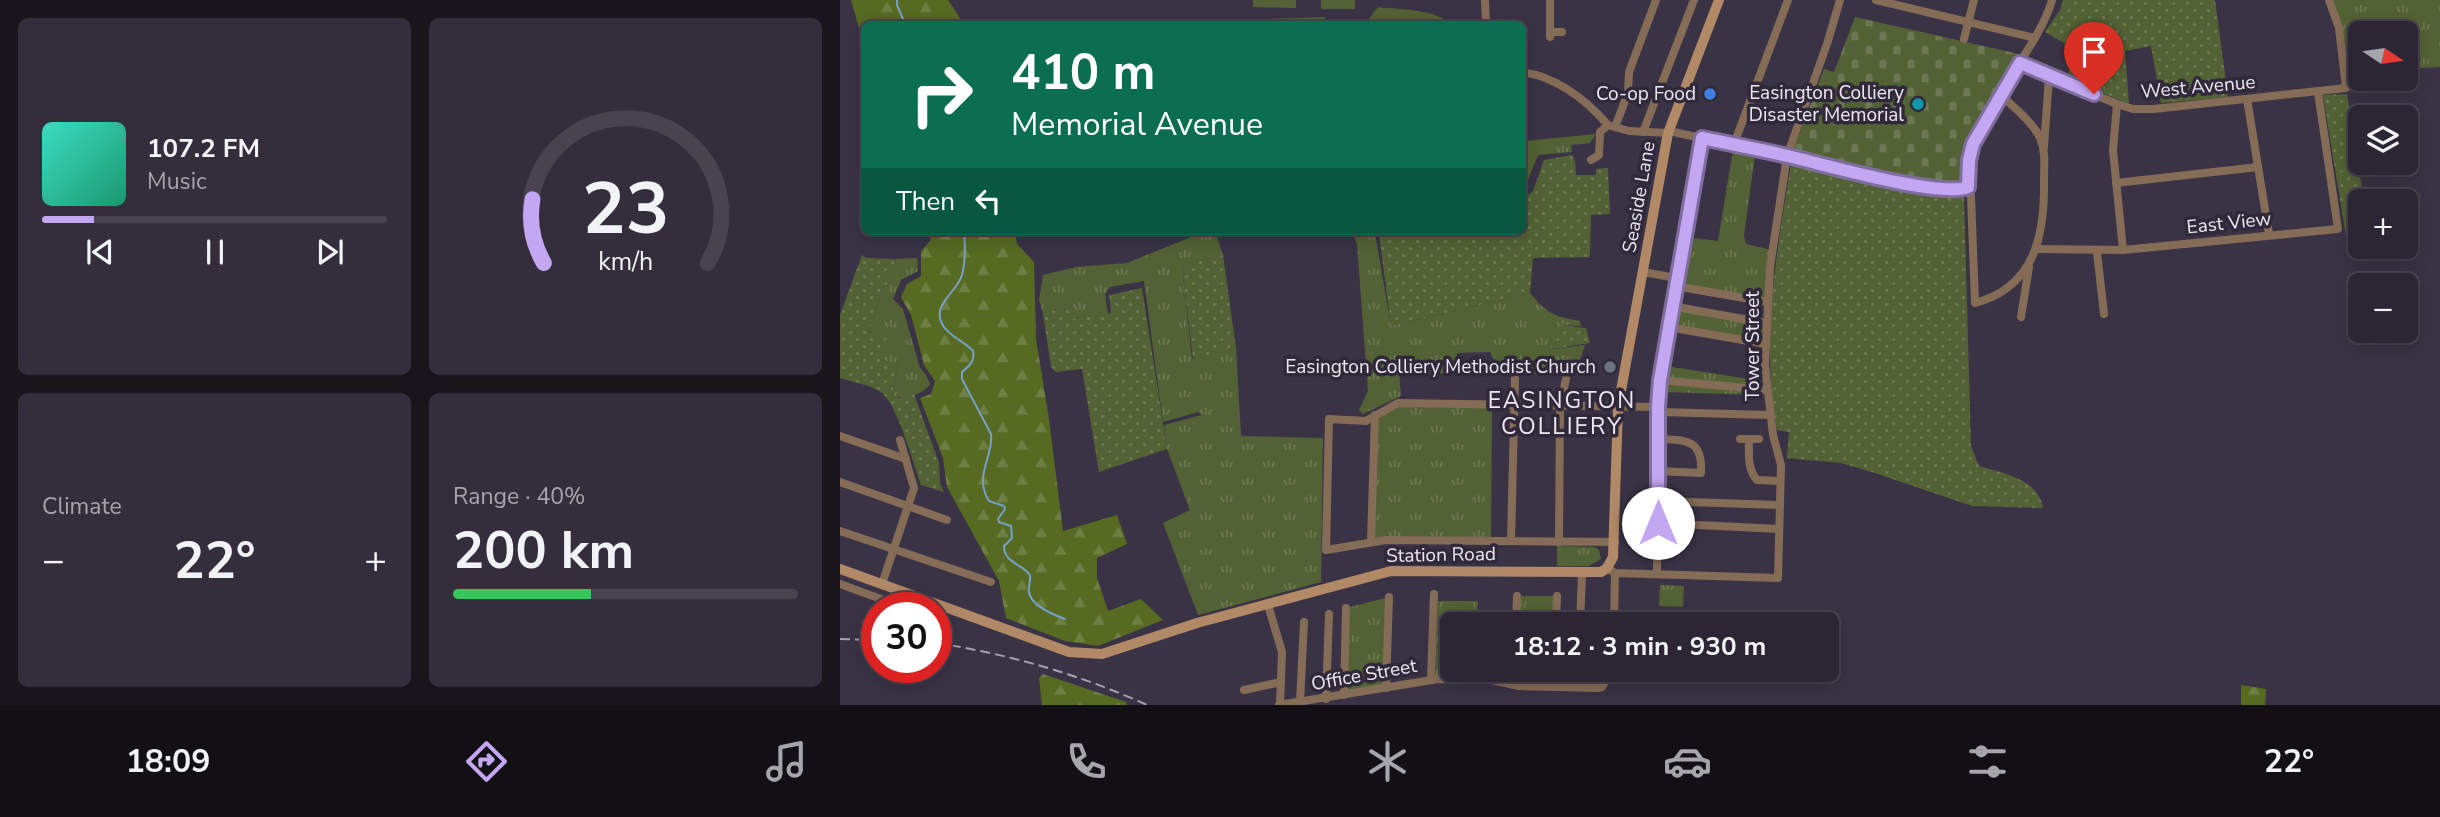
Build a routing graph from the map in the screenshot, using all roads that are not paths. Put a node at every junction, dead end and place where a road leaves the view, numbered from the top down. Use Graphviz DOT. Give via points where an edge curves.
graph roads {
  1 [pos="1485,0"];
  2 [pos="1550,0"];
  3 [pos="1656,0"];
  4 [pos="1694,0"];
  5 [pos="1719,0"];
  6 [pos="1788,0"];
  7 [pos="1840,0"];
  8 [pos="1876,0"];
  9 [pos="1974,0"];
  10 [pos="2052,0"];
  11 [pos="2329,0"];
  12 [pos="1486,21"];
  13 [pos="1969,22"];
  14 [pos="1562,33"];
  15 [pos="2035,38"];
  16 [pos="1964,39"];
  17 [pos="2020,63"];
  18 [pos="1526,73"];
  19 [pos="2049,76"];
  20 [pos="2318,92"];
  21 [pos="2000,94"];
  22 [pos="2247,99"];
  23 [pos="2117,104"];
  24 [pos="1612,126"];
  25 [pos="1643,132"];
  26 [pos="1669,132"];
  27 [pos="1702,138"];
  28 [pos="1734,144"];
  29 [pos="2044,150"];
  30 [pos="1787,156"];
  31 [pos="1591,160"];
  32 [pos="2258,167"];
  33 [pos="2116,183"];
  34 [pos="1968,187"];
  35 [pos="2269,234"];
  36 [pos="2036,249"];
  37 [pos="2123,250"];
  38 [pos="2097,252"];
  39 [pos="2030,264"];
  40 [pos="1643,272"];
  41 [pos="1675,282"];
  42 [pos="1767,302"];
  43 [pos="1671,306"];
  44 [pos="2104,314"];
  45 [pos="2021,317"];
  46 [pos="1766,323"];
  47 [pos="1668,327"];
  48 [pos="1766,344"];
  49 [pos="1515,378"];
  50 [pos="1566,379"];
  51 [pos="1660,380"];
  52 [pos="1767,390"];
  53 [pos="1512,405"];
  54 [pos="1560,406"];
  55 [pos="1618,407"];
  56 [pos="1658,409"];
  57 [pos="1375,415"];
  58 [pos="1770,415"];
  59 [pos="840,436"];
  60 [pos="1658,439"];
  61 [pos="1749,439"];
  62 [pos="900,440"];
  63 [pos="906,459"];
  64 [pos="1658,471"];
  65 [pos="1701,473"];
  66 [pos="1712,473"];
  67 [pos="1780,481"];
  68 [pos="840,482"];
  69 [pos="1658,501"];
  70 [pos="1780,505"];
  71 [pos="908,507"];
  72 [pos="947,520"];
  73 [pos="1658,523"];
  74 [pos="1779,529"];
  75 [pos="840,531"];
  76 [pos="1371,541"];
  77 [pos="1511,541"];
  78 [pos="1559,542"];
  79 [pos="1615,542"];
  80 [pos="894,550"];
  81 [pos="840,569"];
  82 [pos="1611,570"];
  83 [pos="1582,573"];
  84 [pos="1657,574"];
  85 [pos="991,582"];
  86 [pos="840,584"];
  87 [pos="882,584"];
  88 [pos="862,592"];
  89 [pos="905,592"];
  90 [pos="1434,594"];
  91 [pos="1517,596"];
  92 [pos="1557,596"];
  93 [pos="1389,597"];
  94 [pos="1268,605"];
  95 [pos="1346,608"];
  96 [pos="952,609"];
  97 [pos="1516,612"];
  98 [pos="1556,612"];
  99 [pos="1580,612"];
  100 [pos="1613,612"];
  101 [pos="1329,614"];
  102 [pos="1304,621"];
  103 [pos="1431,680"];
  104 [pos="1281,682"];
  105 [pos="1554,682"];
  106 [pos="1578,682"];
  107 [pos="1605,682"];
  108 [pos="1514,685"];
  109 [pos="1554,687"];
  110 [pos="1578,687"];
  111 [pos="1386,688"];
  112 [pos="1244,690"];
  113 [pos="1344,695"];
  114 [pos="1326,699"];
  115 [pos="1300,702"];
  116 [pos="1279,705"];
  1 -- 12 [label="street"];
  2 -- 14 [label="street" via="1550,34"];
  3 -- 24 [label="street" via="1629,72 1628,93"];
  4 -- 25 [label="street"];
  5 -- 26 [label="main road, Seaside Lane"];
  6 -- 28 [label="street"];
  7 -- 30 [label="street, Tower Street"];
  8 -- 13 [label="street"];
  9 -- 13 [label="street"];
  10 -- 15 [label="street"];
  11 -- 20 [label="street, West Avenue" via="2339,29 2346,88"];
  13 -- 15 [label="street"];
  13 -- 16 [label="street"];
  15 -- 17 [label="street"];
  17 -- 19 [label="street, West Avenue"];
  17 -- 21 [label="street"];
  18 -- 24 [label="street" via="1562,85"];
  19 -- 23 [label="street, West Avenue"];
  19 -- 29 [label="street"];
  20 -- 22 [label="street, West Avenue"];
  20 -- 35 [label="street, East View" via="2338,229"];
  21 -- 29 [label="street" via="2035,130"];
  21 -- 34 [label="street" via="1973,144"];
  22 -- 23 [label="street, West Avenue" via="2154,109"];
  22 -- 32 [label="street"];
  23 -- 33 [label="street"];
  24 -- 25 [label="street"];
  24 -- 31 [label="street" via="1600,132 1599,155"];
  25 -- 26 [label="street"];
  26 -- 27 [label="street"];
  26 -- 40 [label="main road, Seaside Lane"];
  27 -- 28 [label="street"];
  27 -- 41 [label="street"];
  28 -- 30 [label="street"];
  29 -- 36 [label="street" via="2045,191"];
  30 -- 34 [label="street" via="1920,186"];
  30 -- 42 [label="street, Tower Street"];
  32 -- 33 [label="street"];
  32 -- 35 [label="street"];
  33 -- 37 [label="street"];
  34 -- 39 [label="street" via="1975,303 2004,291"];
  35 -- 37 [label="street, East View"];
  36 -- 38 [label="street, East View"];
  36 -- 39 [label="street"];
  37 -- 38 [label="street, East View"];
  38 -- 44 [label="street"];
  39 -- 45 [label="street"];
  40 -- 41 [label="street"];
  40 -- 55 [label="main road, Seaside Lane"];
  41 -- 42 [label="street"];
  41 -- 43 [label="street"];
  42 -- 46 [label="street, Tower Street"];
  43 -- 46 [label="street"];
  43 -- 47 [label="street"];
  46 -- 48 [label="street, Tower Street"];
  47 -- 48 [label="street"];
  47 -- 51 [label="street"];
  48 -- 52 [label="street, Tower Street"];
  49 -- 53 [label="street"];
  50 -- 54 [label="street"];
  51 -- 52 [label="street"];
  51 -- 56 [label="street"];
  52 -- 58 [label="street, Tower Street"];
  53 -- 54 [label="street"];
  53 -- 57 [label="street" via="1398,403"];
  53 -- 77 [label="street"];
  54 -- 55 [label="street"];
  54 -- 78 [label="street"];
  55 -- 56 [label="street"];
  55 -- 79 [label="main road, Seaside Lane"];
  56 -- 58 [label="street"];
  56 -- 60 [label="street"];
  57 -- 76 [label="street"];
  57 -- 76 [label="street" via="1366,421 1329,419 1328,426 1326,550"];
  58 -- 67 [label="street, Tower Street"];
  59 -- 63 [label="street"];
  60 -- 64 [label="street"];
  60 -- 65 [label="street" via="1683,440 1696,447"];
  61 -- 67 [label="street" via="1752,475 1757,480"];
  62 -- 63 [label="street"];
  63 -- 71 [label="street" via="914,488"];
  64 -- 65 [label="street"];
  64 -- 69 [label="street"];
  65 -- 66 [label="street"];
  67 -- 70 [label="street, Tower Street"];
  68 -- 71 [label="street"];
  69 -- 70 [label="street"];
  69 -- 73 [label="street"];
  70 -- 74 [label="street, Tower Street"];
  71 -- 72 [label="street"];
  71 -- 80 [label="street"];
  73 -- 74 [label="street"];
  73 -- 84 [label="street"];
  74 -- 84 [label="street, Tower Street" via="1777,578"];
  75 -- 80 [label="street"];
  76 -- 77 [label="street"];
  77 -- 78 [label="street"];
  78 -- 79 [label="street"];
  79 -- 82 [label="main road, Seaside Lane"];
  80 -- 85 [label="street"];
  80 -- 87 [label="street"];
  81 -- 87 [label="main road, Station Road"];
  82 -- 83 [label="main road, Station Road"];
  82 -- 84 [label="street"];
  82 -- 100 [label="street"];
  83 -- 94 [label="main road, Station Road" via="1403,570"];
  83 -- 99 [label="street"];
  86 -- 88 [label="street"];
  87 -- 89 [label="main road, Station Road"];
  90 -- 103 [label="street"];
  91 -- 97 [label="street"];
  92 -- 98 [label="street"];
  93 -- 111 [label="street"];
  94 -- 96 [label="main road, Station Road" via="1102,654 1069,652"];
  94 -- 104 [label="street" via="1282,652"];
  95 -- 113 [label="street"];
  101 -- 114 [label="street"];
  102 -- 115 [label="street"];
  103 -- 108 [label="street, Office Street" via="1492,680"];
  103 -- 111 [label="street, Office Street"];
  104 -- 112 [label="street"];
  104 -- 116 [label="street"];
  105 -- 109 [label="street"];
  106 -- 110 [label="street"];
  107 -- 110 [label="street, Office Street" via="1602,687"];
  108 -- 109 [label="street, Office Street"];
  109 -- 110 [label="street, Office Street"];
  111 -- 113 [label="street, Office Street"];
  113 -- 114 [label="street, Office Street"];
  114 -- 115 [label="street, Office Street"];
  115 -- 116 [label="street, Office Street"];
}
